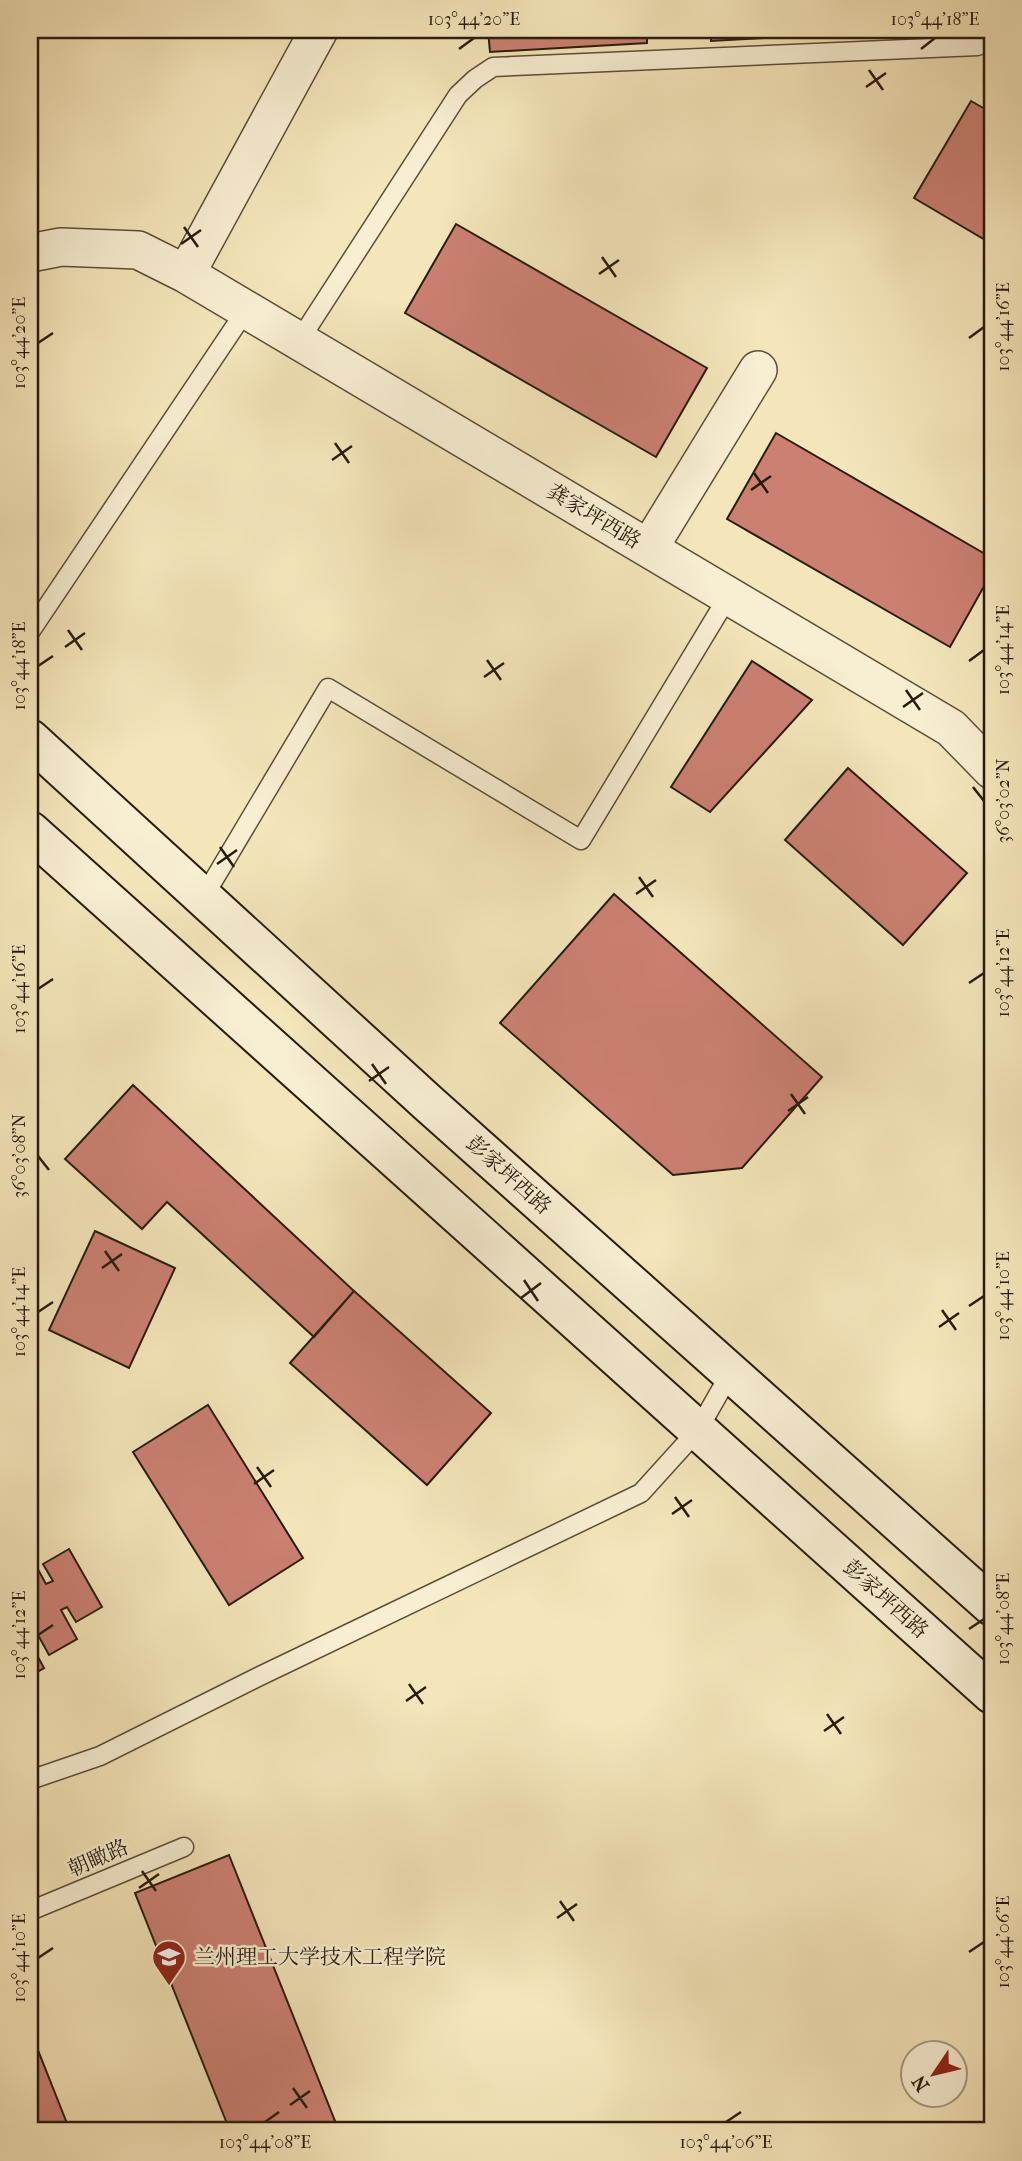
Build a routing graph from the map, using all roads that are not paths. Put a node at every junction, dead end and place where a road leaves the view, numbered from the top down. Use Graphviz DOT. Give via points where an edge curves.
graph roads {
  1 [pos="319,30"];
  2 [pos="978,46"];
  3 [pos="30,253"];
  4 [pos="186,274"];
  5 [pos="246,310"];
  6 [pos="299,341"];
  7 [pos="758,370"];
  8 [pos="649,548"];
  9 [pos="729,595"];
  10 [pos="30,632"];
  11 [pos="30,739"];
  12 [pos="992,770"];
  13 [pos="30,831"];
  14 [pos="203,898"];
  15 [pos="731,1372"];
  16 [pos="698,1430"];
  17 [pos="992,1606"];
  18 [pos="992,1694"];
  19 [pos="30,1780"];
  20 [pos="184,1847"];
  21 [pos="30,1911"];
  1 -- 4 [label="street"];
  2 -- 6 [label="lane" via="493,67 458,95"];
  3 -- 4 [label="street, 龚家坪西路" via="61,247 138,250"];
  4 -- 5 [label="street, 龚家坪西路"];
  5 -- 6 [label="street, 龚家坪西路"];
  5 -- 10 [label="lane"];
  6 -- 8 [label="street, 龚家坪西路"];
  7 -- 8 [label="street"];
  8 -- 9 [label="street, 龚家坪西路"];
  9 -- 12 [label="street, 龚家坪西路" via="951,728"];
  9 -- 14 [label="lane" via="581,840 328,688"];
  11 -- 14 [label="main road, 彭家坪西路"];
  13 -- 16 [label="main road, 彭家坪西路"];
  14 -- 15 [label="main road, 彭家坪西路"];
  15 -- 16 [label="lane"];
  15 -- 17 [label="main road, 彭家坪西路"];
  16 -- 18 [label="main road, 彭家坪西路"];
  16 -- 19 [label="lane" via="641,1493 100,1756"];
  20 -- 21 [label="lane, 朝瞰路"];
}
